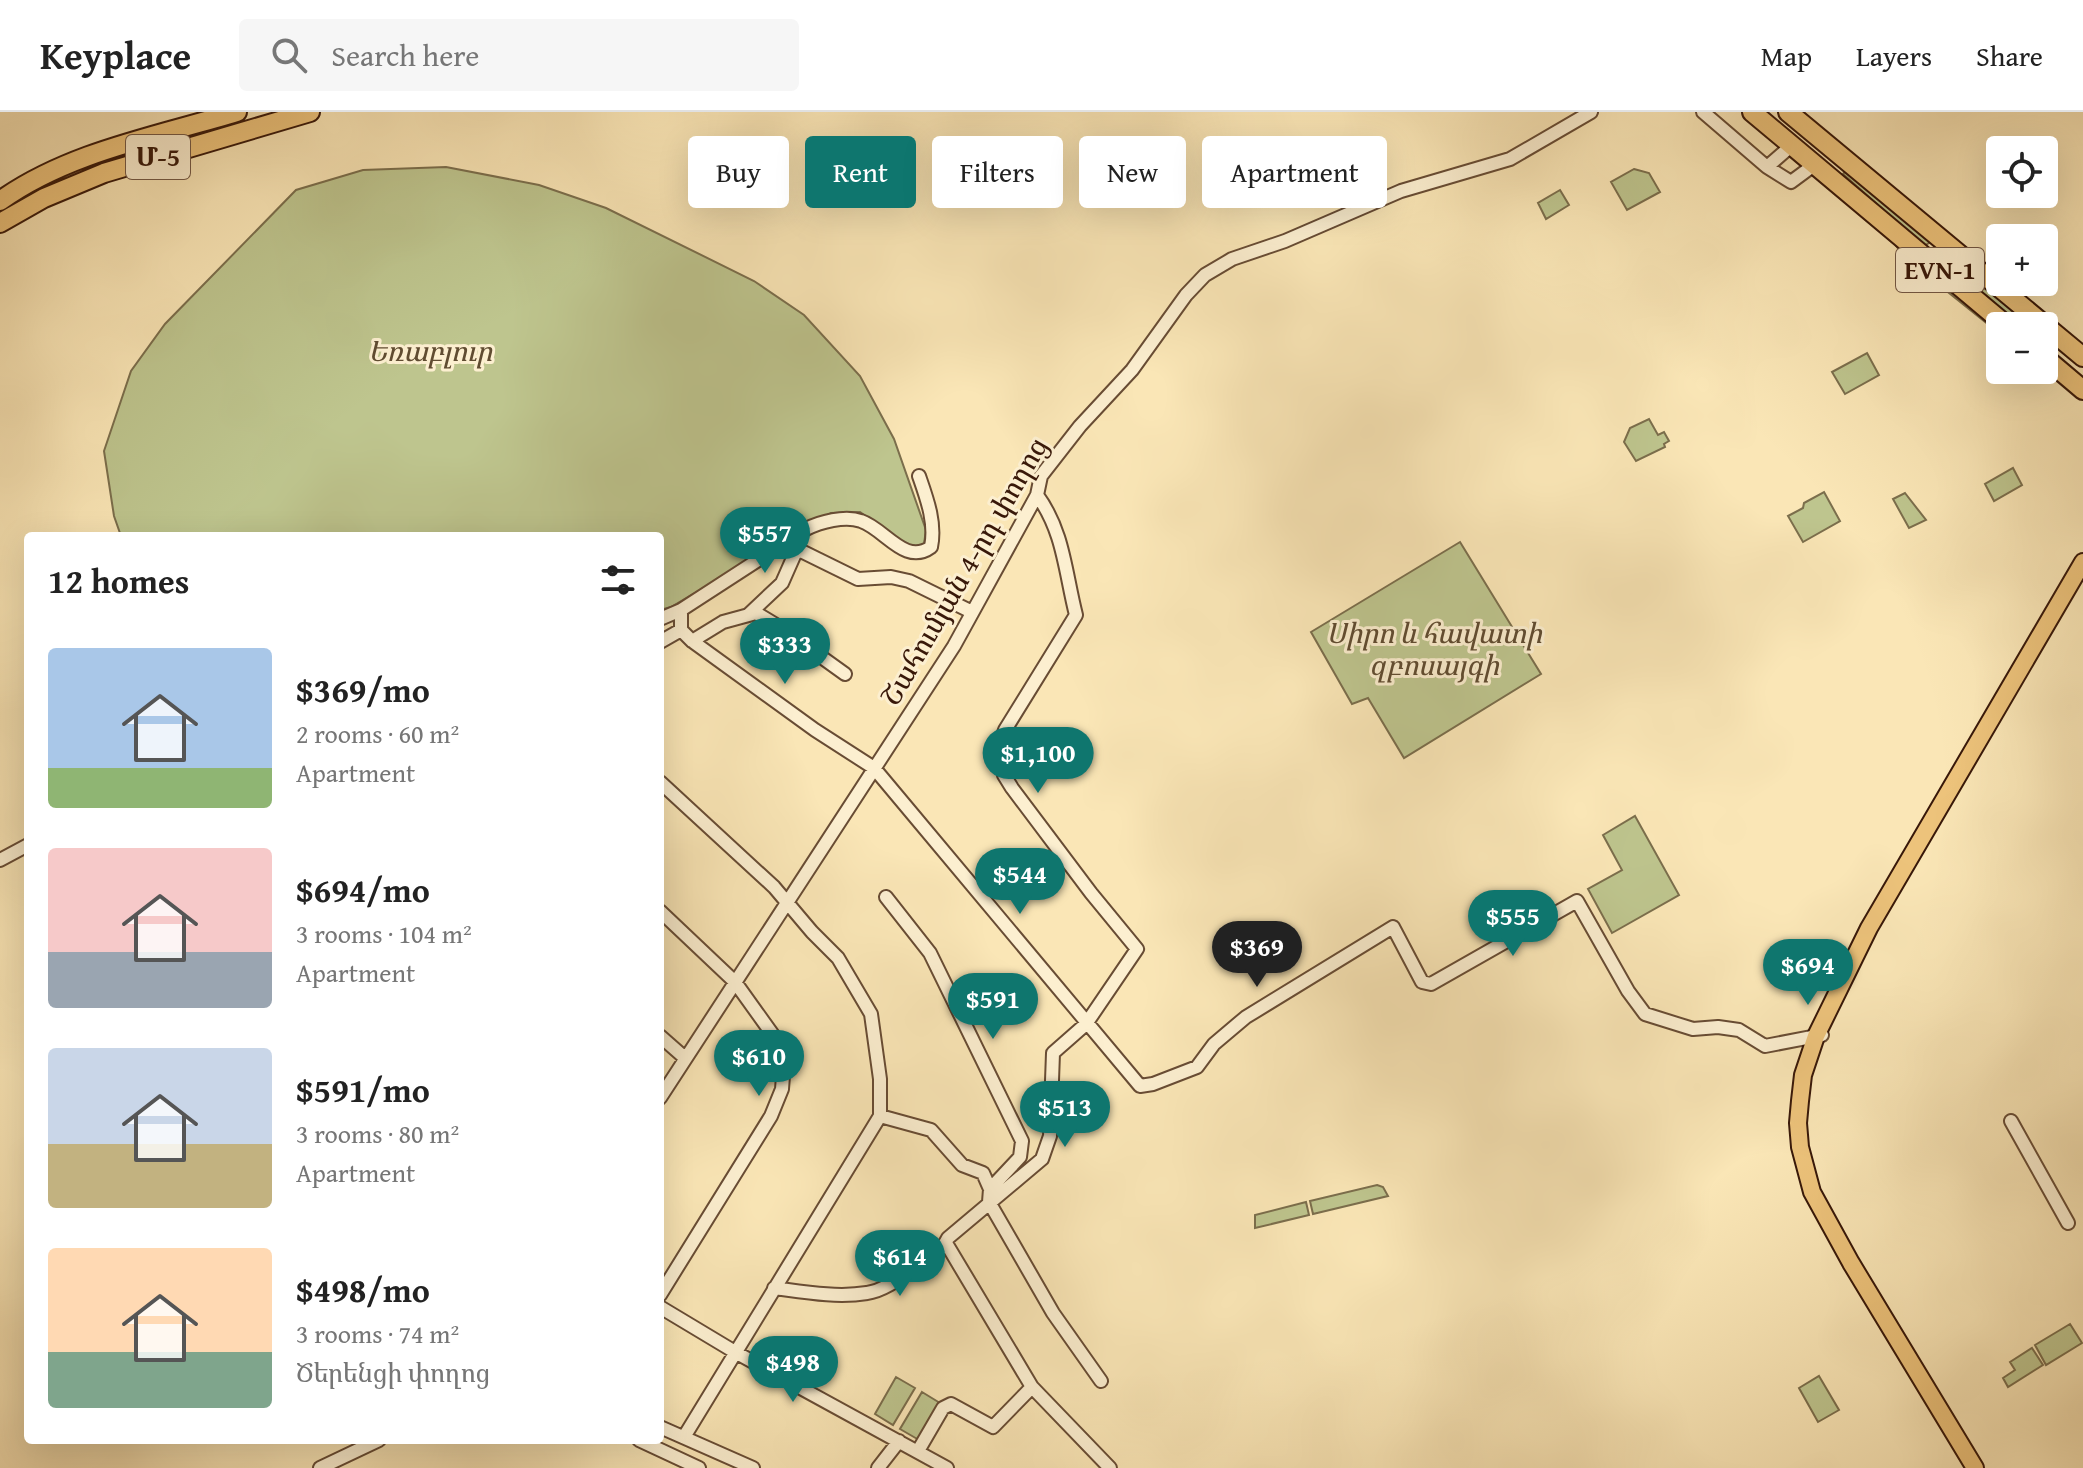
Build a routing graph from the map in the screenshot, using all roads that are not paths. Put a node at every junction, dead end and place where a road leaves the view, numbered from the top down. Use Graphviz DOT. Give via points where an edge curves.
graph roads {
  1 [pos="237,112"];
  2 [pos="310,112"];
  3 [pos="1591,112"];
  4 [pos="1703,112"];
  5 [pos="1752,112"];
  6 [pos="1792,114"];
  7 [pos="1791,146"];
  8 [pos="1814,165"];
  9 [pos="1767,167"];
  10 [pos="3,210"];
  11 [pos="1928,260"];
  12 [pos="1976,270"];
  13 [pos="1990,312"];
  14 [pos="2083,357"];
  15 [pos="2058,369"];
  16 [pos="2083,390"];
  17 [pos="919,476"];
  18 [pos="1037,495"];
  19 [pos="798,534"];
  20 [pos="797,549"];
  21 [pos="2083,562"];
  22 [pos="2083,575"];
  23 [pos="681,610"];
  24 [pos="972,612"];
  25 [pos="748,615"];
  26 [pos="664,617"];
  27 [pos="681,630"];
  28 [pos="664,640"];
  29 [pos="692,641"];
  30 [pos="845,674"];
  31 [pos="874,768"];
  32 [pos="664,786"];
  33 [pos="24,847"];
  34 [pos="0,860"];
  35 [pos="886,897"];
  36 [pos="786,902"];
  37 [pos="664,915"];
  38 [pos="735,982"];
  39 [pos="1086,1024"];
  40 [pos="1819,1035"];
  41 [pos="664,1040"];
  42 [pos="685,1058"];
  43 [pos="664,1092"];
  44 [pos="880,1116"];
  45 [pos="2011,1121"];
  46 [pos="989,1196"];
  47 [pos="2068,1223"];
  48 [pos="946,1243"];
  49 [pos="774,1288"];
  50 [pos="664,1289"];
  51 [pos="664,1309"];
  52 [pos="735,1352"];
  53 [pos="1101,1381"];
  54 [pos="1032,1387"];
  55 [pos="664,1429"];
  56 [pos="688,1439"];
  57 [pos="899,1441"];
  58 [pos="371,1444"];
  59 [pos="648,1444"];
  60 [pos="918,1451"];
  61 [pos="684,1460"];
  62 [pos="320,1468"];
  63 [pos="699,1468"];
  64 [pos="753,1468"];
  65 [pos="878,1468"];
  66 [pos="947,1468"];
  67 [pos="1110,1468"];
  68 [pos="1978,1468"];
  1 -- 10 [label="highway, Մ-5" via="43,175"];
  2 -- 10 [label="highway, Մ-5" via="104,173"];
  3 -- 18 [label="street, Շահումյան 4-րդ փողոց" via="1510,159 1401,191 1232,259 1205,275 1041,476"];
  4 -- 9 [label="street"];
  5 -- 7 [label="highway, EVN-1"];
  6 -- 12 [label="highway, EVN-1"];
  7 -- 8 [label="highway, EVN-1"];
  7 -- 9 [label="street"];
  8 -- 9 [label="street" via="1791,182"];
  8 -- 11 [label="highway, EVN-1"];
  11 -- 12 [label="highway" via="1938,246 1965,268"];
  11 -- 13 [label="highway, EVN-1"];
  12 -- 14 [label="highway, EVN-1"];
  15 -- 16 [label="highway"];
  17 -- 19 [label="street" via="933,536 923,553 911,554 861,521 826,522"];
  18 -- 24 [label="street, Շահումյան 4-րդ փողոց"];
  18 -- 39 [label="street" via="1058,532 1076,615 1005,730 1000,756 1004,775 1025,807 1137,949"];
  19 -- 20 [label="street"];
  19 -- 23 [label="street"];
  20 -- 24 [label="street" via="858,579 909,581"];
  20 -- 25 [label="street" via="782,583"];
  21 -- 40 [label="main road" via="1878,912"];
  22 -- 40 [label="main road" via="1877,921"];
  23 -- 26 [label="street"];
  23 -- 27 [label="street"];
  24 -- 31 [label="street, Շահումյան 4-րդ փողոց"];
  25 -- 29 [label="street" via="723,622"];
  25 -- 30 [label="street" via="756,613 781,628"];
  27 -- 28 [label="street"];
  27 -- 29 [label="street"];
  29 -- 31 [label="street"];
  31 -- 36 [label="street, Շահումյան 4-րդ փողոց"];
  31 -- 39 [label="street"];
  32 -- 36 [label="street"];
  33 -- 34 [label="street"];
  35 -- 46 [label="street" via="930,953 1022,1141 1020,1157"];
  36 -- 38 [label="street, Շահումյան 4-րդ փողոց"];
  36 -- 44 [label="street" via="838,958 871,1014"];
  37 -- 38 [label="street"];
  38 -- 42 [label="street, Շահումյան 4-րդ փողոց"];
  38 -- 50 [label="street" via="778,1042 784,1063 782,1089 771,1116"];
  39 -- 40 [label="street" via="1140,1086 1153,1084 1197,1067 1246,1017 1393,927 1422,982 1431,984 1577,901 1645,1014 1693,1029 1739,1030 1765,1046"];
  39 -- 46 [label="street" via="1053,1053 1050,1136 1042,1159"];
  40 -- 68 [label="main road" via="1803,1075 1798,1123 1812,1192"];
  41 -- 42 [label="street"];
  42 -- 43 [label="street, Շահումյան 4-րդ փողոց"];
  44 -- 46 [label="street" via="931,1130 962,1165 983,1173"];
  44 -- 49 [label="street"];
  45 -- 47 [label="street"];
  46 -- 48 [label="street"];
  46 -- 53 [label="street" via="1053,1313"];
  48 -- 49 [label="street" via="870,1293"];
  48 -- 54 [label="street"];
  49 -- 52 [label="street"];
  51 -- 52 [label="street"];
  52 -- 56 [label="street"];
  52 -- 57 [label="street"];
  54 -- 60 [label="street" via="993,1427 951,1404 943,1408"];
  54 -- 67 [label="street"];
  55 -- 56 [label="street"];
  56 -- 61 [label="street"];
  56 -- 64 [label="street"];
  57 -- 60 [label="street"];
  57 -- 65 [label="street"];
  58 -- 62 [label="street"];
  59 -- 61 [label="street"];
  60 -- 66 [label="street"];
  61 -- 63 [label="street"];
}
